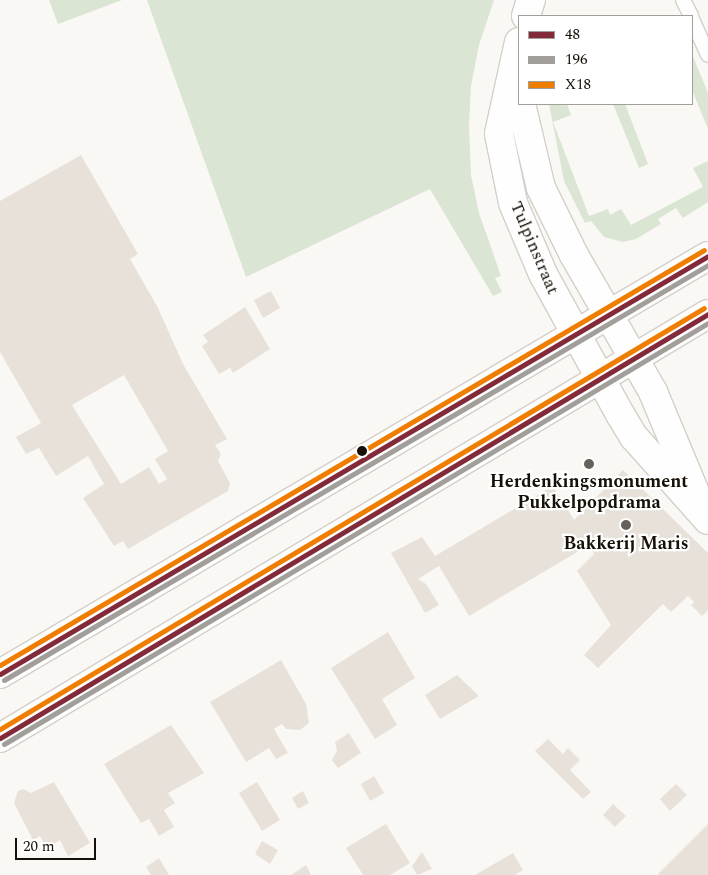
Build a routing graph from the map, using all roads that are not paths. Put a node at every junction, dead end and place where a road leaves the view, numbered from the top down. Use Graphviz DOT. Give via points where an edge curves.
graph roads {
  1 [pos="531,0"];
  2 [pos="683,0"];
  3 [pos="526,15"];
  4 [pos="690,15"];
  5 [pos="693,22"];
  6 [pos="518,46"];
  7 [pos="708,55"];
  8 [pos="513,69"];
  9 [pos="518,92"];
  10 [pos="521,105"];
  11 [pos="708,256"];
  12 [pos="708,314"];
  13 [pos="609,315"];
  14 [pos="575,335"];
  15 [pos="635,357"];
  16 [pos="601,378"];
  17 [pos="707,518"];
  18 [pos="0,674"];
  19 [pos="0,738"];
  1 -- 3 [label="main road"];
  2 -- 4 [label="lane"];
  5 -- 7 [label="lane"];
  6 -- 8 [label="main road, Tulpinstraat"];
  8 -- 9 [label="main road, Tulpinstraat"];
  8 -- 14 [label="main road, Tulpinstraat" via="499,134 513,203 543,274"];
  10 -- 13 [label="main road, Tulpinstraat" via="541,188"];
  11 -- 13 [label="main road"];
  12 -- 15 [label="main road"];
  13 -- 14 [label="main road"];
  13 -- 15 [label="main road, Tulpinstraat"];
  14 -- 16 [label="main road, Tulpinstraat"];
  14 -- 18 [label="main road"];
  15 -- 16 [label="main road"];
  15 -- 17 [label="main road, Tulpinstraat" via="663,413"];
  16 -- 17 [label="main road, Tulpinstraat" via="634,437"];
  16 -- 19 [label="main road"];
}
